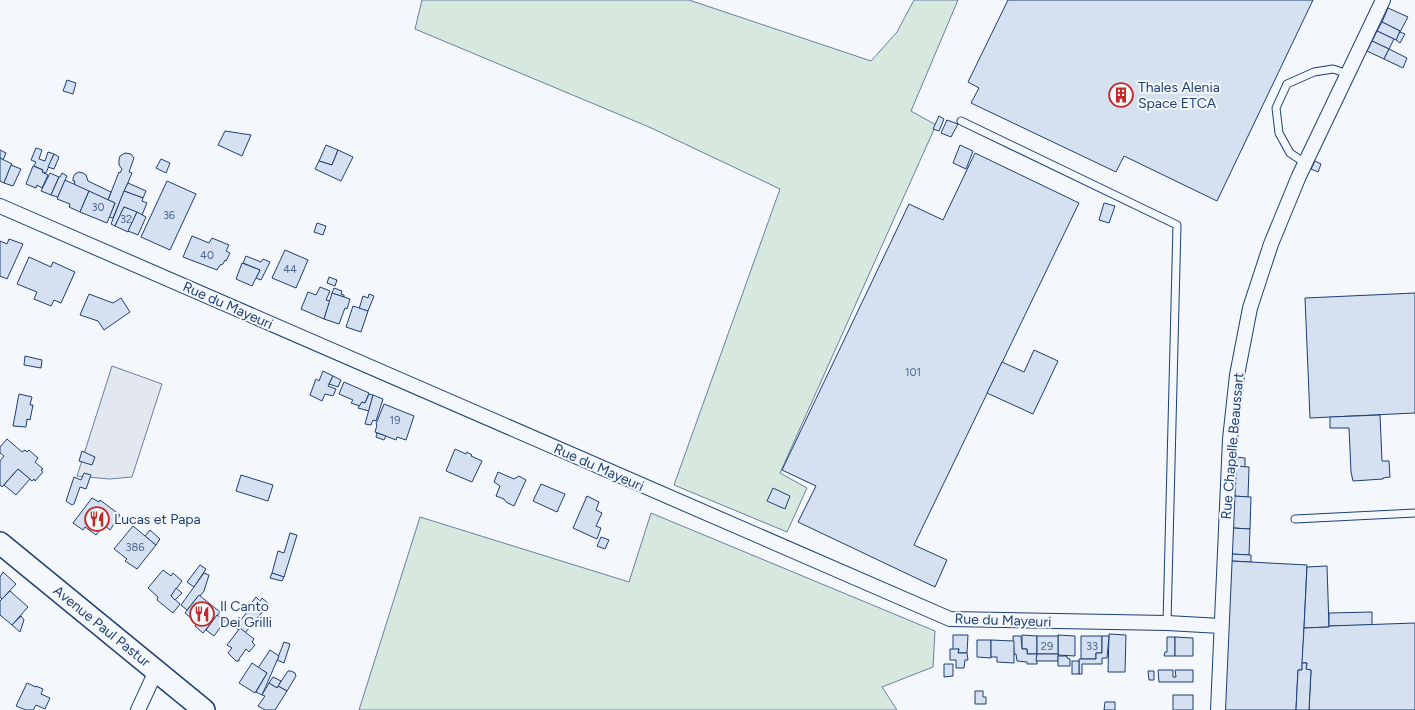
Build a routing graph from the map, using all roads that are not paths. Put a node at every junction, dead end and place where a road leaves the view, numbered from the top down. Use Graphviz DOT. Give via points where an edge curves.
graph roads {
  1 [pos="1383,0"];
  2 [pos="1348,74"];
  3 [pos="961,121"];
  4 [pos="1305,163"];
  5 [pos="0,206"];
  6 [pos="1415,513"];
  7 [pos="1296,519"];
  8 [pos="0,543"];
  9 [pos="1167,623"];
  10 [pos="1221,626"];
  11 [pos="156,671"];
  12 [pos="138,710"];
  13 [pos="204,710"];
  14 [pos="1218,710"];
  1 -- 2 [label="street, Rue Chapelle Beaussart"];
  2 -- 4 [label="street, Rue Chapelle Beaussart"];
  2 -- 4 [label="lane" via="1333,69 1314,72 1287,84 1276,108 1278,133 1290,153"];
  3 -- 9 [label="lane" via="1178,225"];
  4 -- 10 [label="street, Rue Chapelle Beaussart" via="1271,244 1250,308 1237,375 1230,439"];
  5 -- 9 [label="street, Rue du Mayeuri" via="950,619"];
  6 -- 7 [label="lane"];
  8 -- 11 [label="main road, Avenue Paul Pastur"];
  9 -- 10 [label="street, Rue du Mayeuri"];
  10 -- 14 [label="street, Rue Chapelle Beaussart"];
  11 -- 12 [label="street"];
  11 -- 13 [label="main road, Avenue Paul Pastur"];
}
